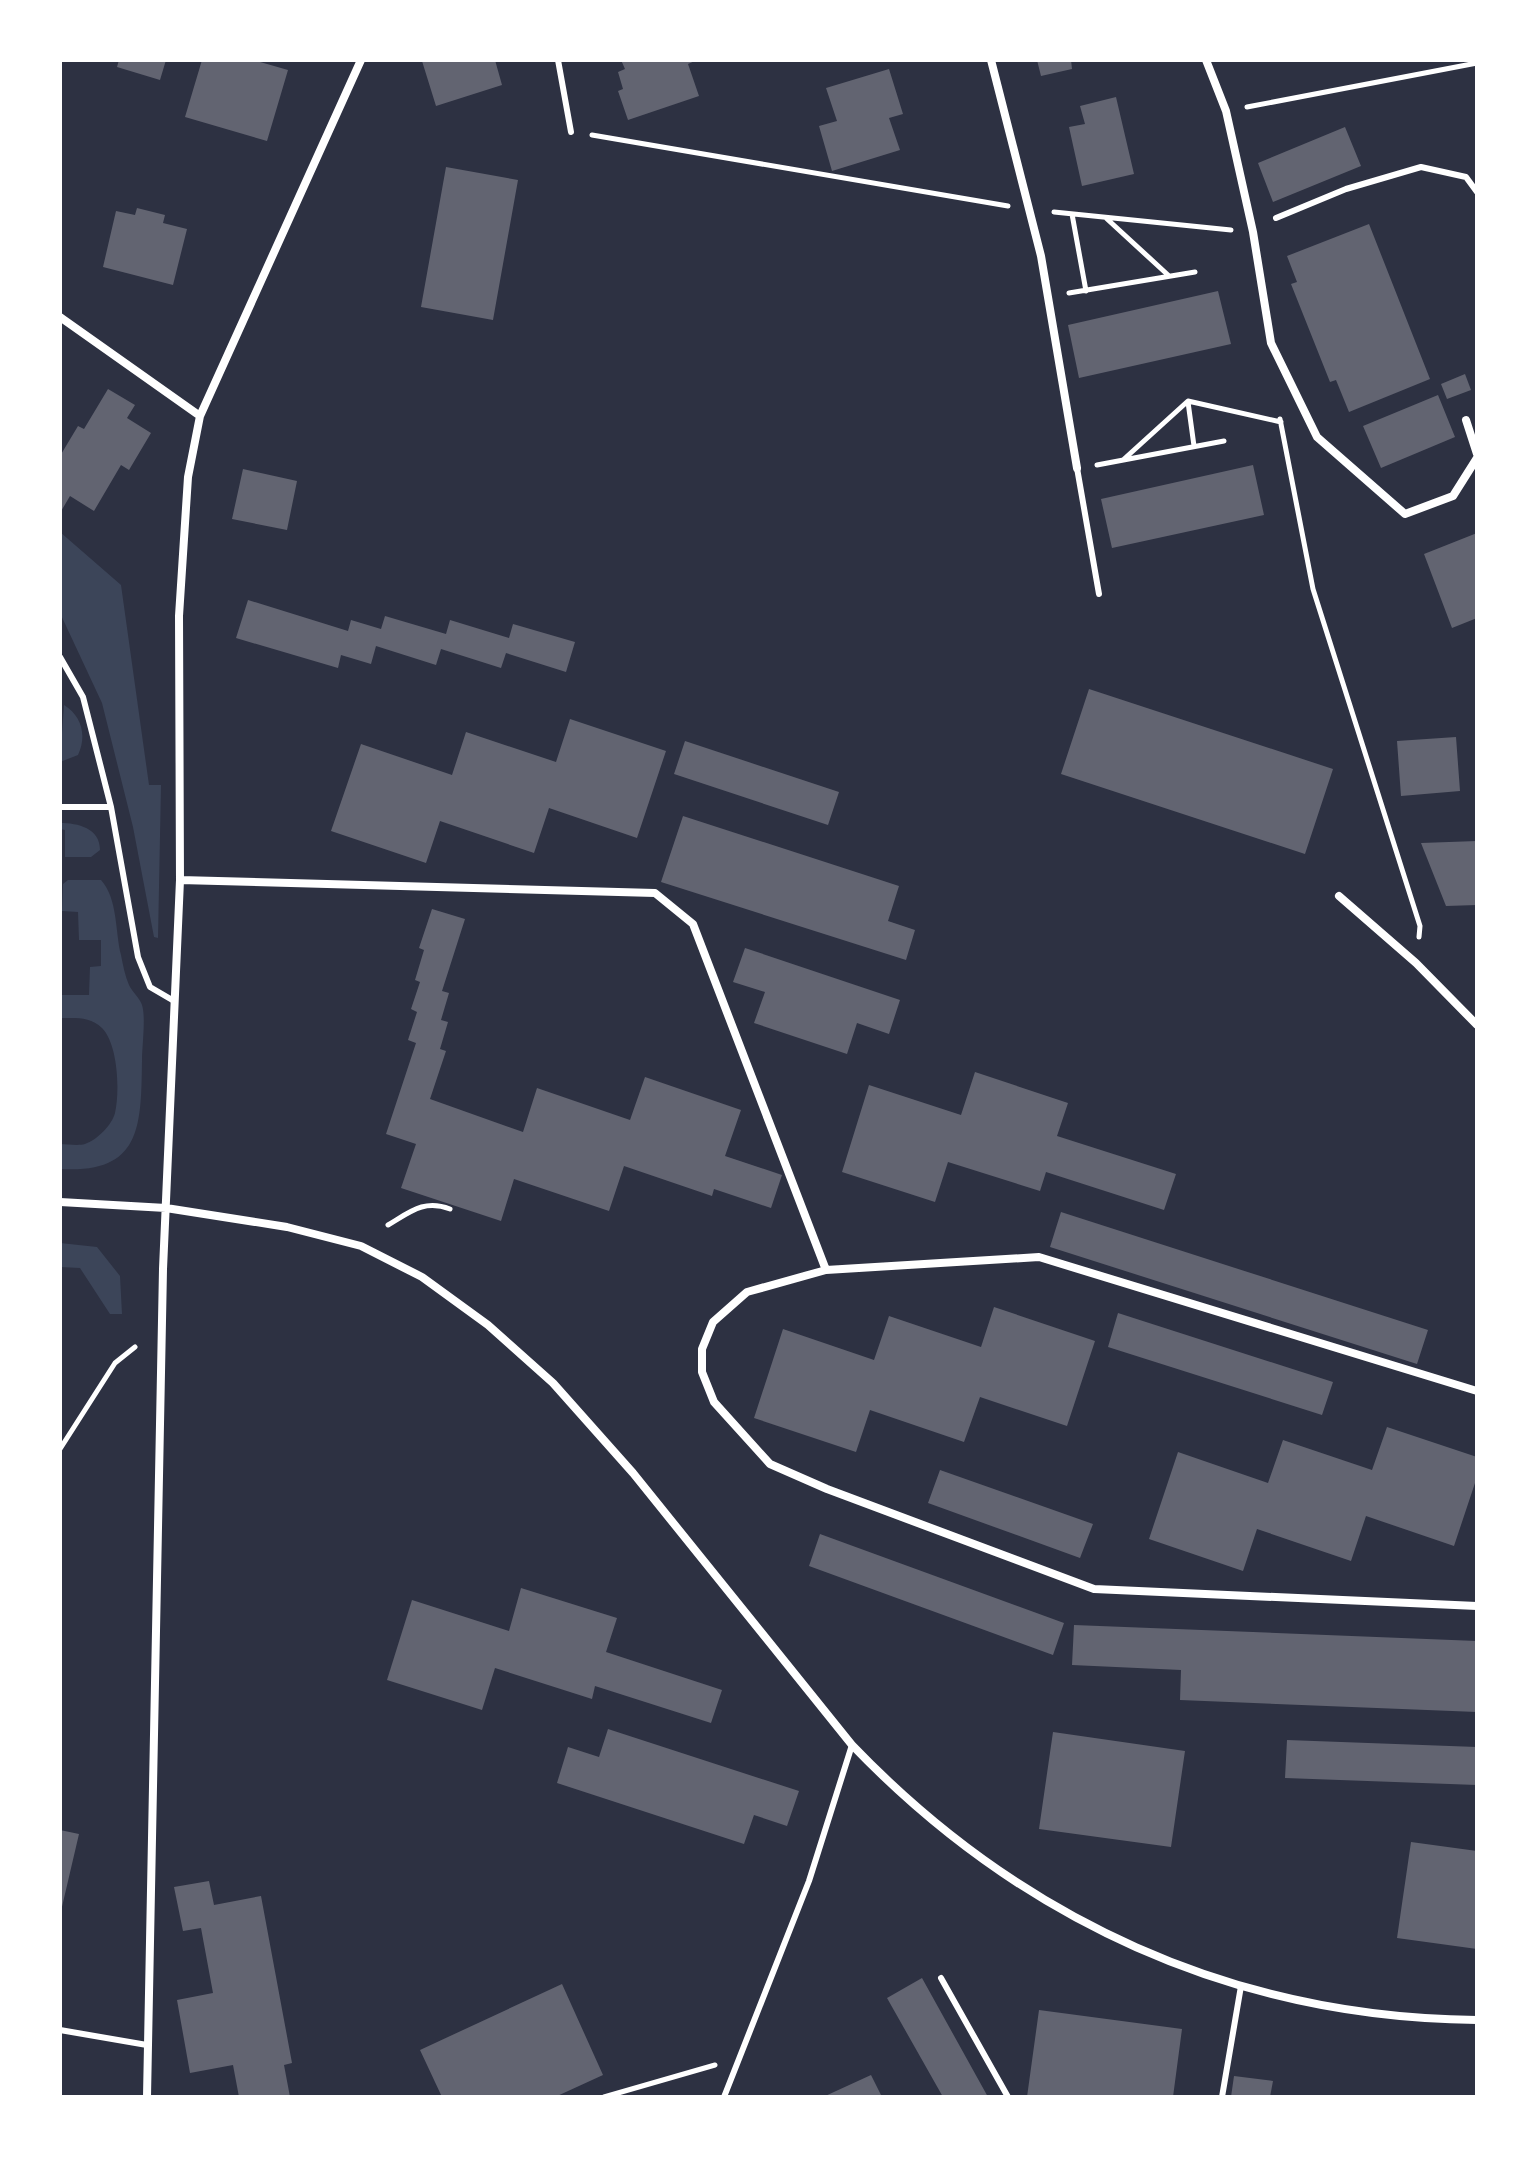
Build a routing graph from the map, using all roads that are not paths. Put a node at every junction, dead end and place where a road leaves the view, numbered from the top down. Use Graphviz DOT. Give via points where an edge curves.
graph roads {
  1 [pos="361,60"];
  2 [pos="558,60"];
  3 [pos="991,60"];
  4 [pos="1206,60"];
  5 [pos="571,132"];
  6 [pos="1477,192"];
  7 [pos="1276,218"];
  8 [pos="60,317"];
  9 [pos="200,416"];
  10 [pos="1466,420"];
  11 [pos="1477,456"];
  12 [pos="1077,468"];
  13 [pos="1099,594"];
  14 [pos="60,657"];
  15 [pos="60,807"];
  16 [pos="111,807"];
  17 [pos="180,880"];
  18 [pos="1339,896"];
  19 [pos="174,1001"];
  20 [pos="1477,1025"];
  21 [pos="60,1202"];
  22 [pos="166,1208"];
  23 [pos="826,1270"];
  24 [pos="1477,1391"];
  25 [pos="1477,1606"];
  26 [pos="852,1745"];
  27 [pos="941,1978"];
  28 [pos="1241,1986"];
  29 [pos="1477,2020"];
  30 [pos="60,2030"];
  31 [pos="147,2045"];
  32 [pos="147,2097"];
  33 [pos="724,2097"];
  34 [pos="1008,2097"];
  35 [pos="1222,2097"];
  1 -- 9 [label="street"];
  2 -- 5 [label="lane"];
  3 -- 12 [label="street" via="1048,296"];
  4 -- 11 [label="street" via="1226,111 1271,343 1317,437 1405,514 1453,496"];
  6 -- 7 [label="lane" via="1466,177 1421,167 1346,189"];
  8 -- 9 [label="street"];
  9 -- 17 [label="street" via="188,477 179,616"];
  10 -- 11 [label="street"];
  12 -- 13 [label="lane"];
  14 -- 16 [label="lane" via="83,697"];
  15 -- 16 [label="lane"];
  16 -- 19 [label="lane" via="138,957 150,987"];
  17 -- 19 [label="street"];
  17 -- 23 [label="street" via="655,893 693,924"];
  18 -- 20 [label="street"];
  19 -- 22 [label="street"];
  21 -- 22 [label="street"];
  22 -- 26 [label="street" via="287,1227 361,1246 422,1277 488,1325 553,1383 633,1473"];
  22 -- 31 [label="street"];
  23 -- 24 [label="street" via="1039,1257"];
  23 -- 25 [label="street" via="747,1292 713,1322 702,1349 702,1372 714,1402 770,1464 1094,1589"];
  26 -- 28 [label="street" via="977,1856 1068,1914 1165,1962"];
  26 -- 33 [label="lane" via="809,1881"];
  27 -- 34 [label="lane"];
  28 -- 29 [label="street" via="1371,2014"];
  28 -- 35 [label="lane"];
  30 -- 31 [label="lane"];
  31 -- 32 [label="street"];
}
